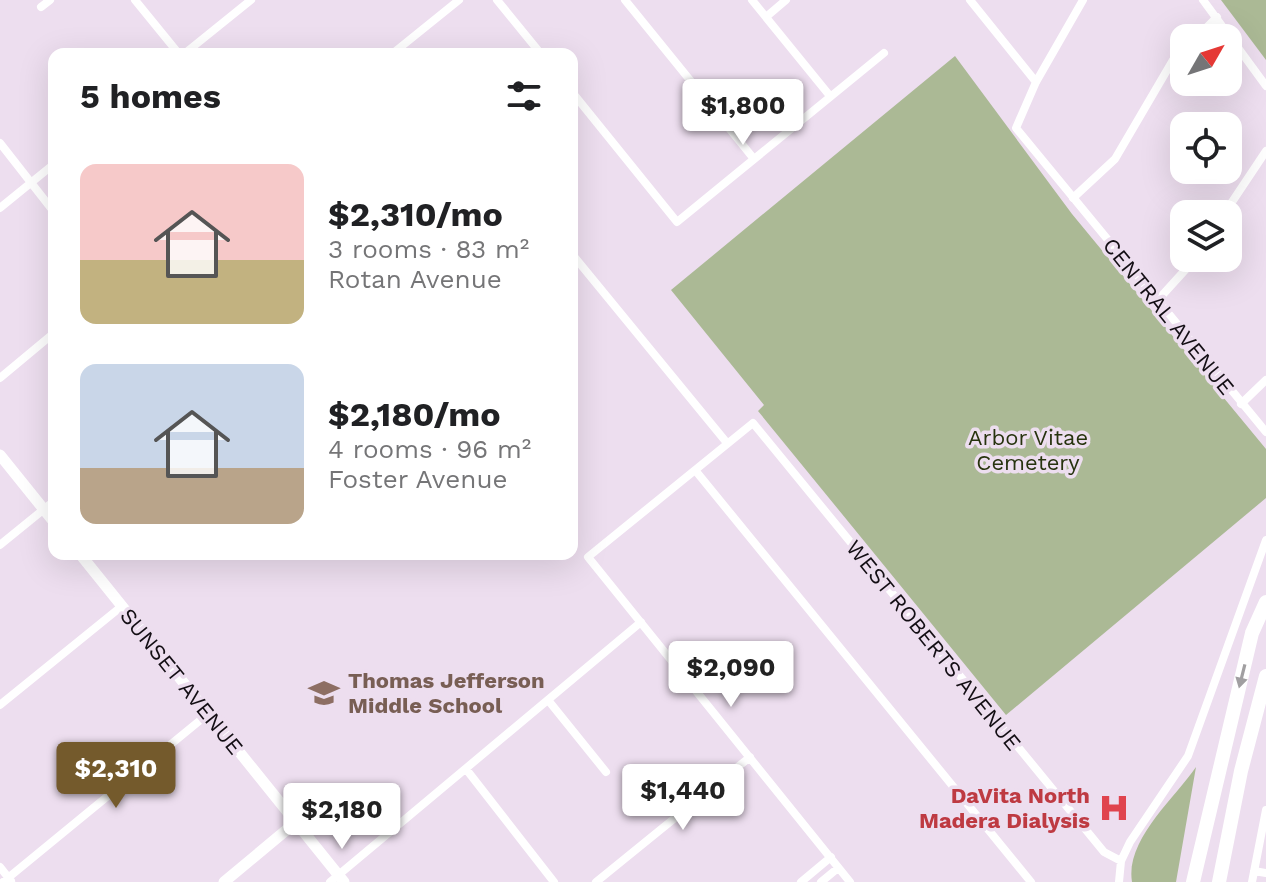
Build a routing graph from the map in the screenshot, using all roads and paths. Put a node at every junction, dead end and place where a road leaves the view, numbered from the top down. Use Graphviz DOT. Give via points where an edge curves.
graph roads {
  1 [pos="50,0"];
  2 [pos="135,0"];
  3 [pos="251,0"];
  4 [pos="459,0"];
  5 [pos="497,0"];
  6 [pos="625,0"];
  7 [pos="752,0"];
  8 [pos="786,0"];
  9 [pos="970,0"];
  10 [pos="1083,0"];
  11 [pos="1203,0"];
  12 [pos="41,7"];
  13 [pos="766,17"];
  14 [pos="1217,17"];
  15 [pos="1210,24"];
  16 [pos="176,48"];
  17 [pos="189,48"];
  18 [pos="399,48"];
  19 [pos="536,48"];
  20 [pos="884,53"];
  21 [pos="1170,65"];
  22 [pos="1036,82"];
  23 [pos="1266,86"];
  24 [pos="830,96"];
  25 [pos="578,99"];
  26 [pos="0,143"];
  27 [pos="1266,151"];
  28 [pos="754,159"];
  29 [pos="48,169"];
  30 [pos="31,183"];
  31 [pos="1073,198"];
  32 [pos="1233,200"];
  33 [pos="48,204"];
  34 [pos="0,208"];
  35 [pos="578,261"];
  36 [pos="1183,272"];
  37 [pos="1157,301"];
  38 [pos="48,338"];
  39 [pos="0,378"];
  40 [pos="1266,380"];
  41 [pos="1241,404"];
  42 [pos="1266,432"];
  43 [pos="727,443"];
  44 [pos="0,455"];
  45 [pos="695,470"];
  46 [pos="48,506"];
  47 [pos="44,509"];
  48 [pos="48,514"];
  49 [pos="1266,540"];
  50 [pos="0,545"];
  51 [pos="85,560"];
  52 [pos="1266,602"];
  53 [pos="122,606"];
  54 [pos="641,622"];
  55 [pos="1266,676"];
  56 [pos="548,700"];
  57 [pos="0,705"];
  58 [pos="209,713"];
  59 [pos="750,757"];
  60 [pos="466,769"];
  61 [pos="606,772"];
  62 [pos="1266,810"];
  63 [pos="296,822"];
  64 [pos="831,857"];
  65 [pos="1121,861"];
  66 [pos="0,867"];
  67 [pos="838,868"];
  68 [pos="1254,871"];
  69 [pos="1266,873"];
  70 [pos="338,880"];
  71 [pos="8,881"];
  72 [pos="224,882"];
  73 [pos="554,882"];
  74 [pos="596,882"];
  75 [pos="801,882"];
  76 [pos="821,882"];
  77 [pos="850,882"];
  78 [pos="1031,882"];
  79 [pos="1119,882"];
  80 [pos="1193,882"];
  81 [pos="1221,882"];
  82 [pos="1252,882"];
  1 -- 12 [label="street"];
  2 -- 16 [label="street"];
  3 -- 17 [label="street"];
  4 -- 18 [label="street"];
  5 -- 19 [label="street"];
  6 -- 28 [label="street"];
  7 -- 13 [label="street"];
  8 -- 13 [label="street"];
  9 -- 22 [label="street"];
  10 -- 22 [label="street"];
  11 -- 14 [label="street"];
  13 -- 24 [label="street"];
  14 -- 15 [label="street"];
  14 -- 23 [label="street"];
  20 -- 24 [label="street"];
  21 -- 31 [label="street" via="1115,159"];
  22 -- 31 [label="street, CENTRAL AVENUE" via="1016,128"];
  24 -- 28 [label="street"];
  25 -- 28 [label="street" via="677,222"];
  26 -- 30 [label="street"];
  27 -- 32 [label="street"];
  29 -- 30 [label="street"];
  30 -- 33 [label="street"];
  30 -- 34 [label="street"];
  31 -- 37 [label="street, CENTRAL AVENUE"];
  35 -- 43 [label="street"];
  36 -- 37 [label="street"];
  37 -- 41 [label="street, CENTRAL AVENUE"];
  38 -- 39 [label="street"];
  40 -- 41 [label="street"];
  41 -- 42 [label="street, CENTRAL AVENUE"];
  43 -- 45 [label="street"];
  43 -- 65 [label="street, WEST ROBERTS AVENUE" via="753,423 1104,852"];
  44 -- 47 [label="main road"];
  45 -- 54 [label="street" via="588,557"];
  45 -- 78 [label="street"];
  46 -- 47 [label="street"];
  47 -- 48 [label="main road"];
  47 -- 50 [label="street"];
  49 -- 65 [label="street" via="1188,756"];
  51 -- 53 [label="main road, SUNSET AVENUE"];
  52 -- 80 [label="highway, one-way" via="1252,633"];
  53 -- 57 [label="street"];
  53 -- 58 [label="main road, SUNSET AVENUE"];
  54 -- 56 [label="street"];
  54 -- 59 [label="street"];
  55 -- 81 [label="highway"];
  56 -- 60 [label="street"];
  56 -- 61 [label="street"];
  58 -- 63 [label="main road, SUNSET AVENUE"];
  58 -- 71 [label="street"];
  59 -- 64 [label="street"];
  59 -- 74 [label="street"];
  60 -- 70 [label="street"];
  60 -- 73 [label="street"];
  62 -- 68 [label="street"];
  63 -- 70 [label="main road, SUNSET AVENUE"];
  63 -- 72 [label="main road"];
  64 -- 67 [label="street"];
  64 -- 75 [label="street"];
  65 -- 79 [label="street"];
  66 -- 71 [label="street"];
  67 -- 76 [label="street"];
  67 -- 77 [label="street"];
  68 -- 69 [label="street"];
  68 -- 82 [label="street"];
}
